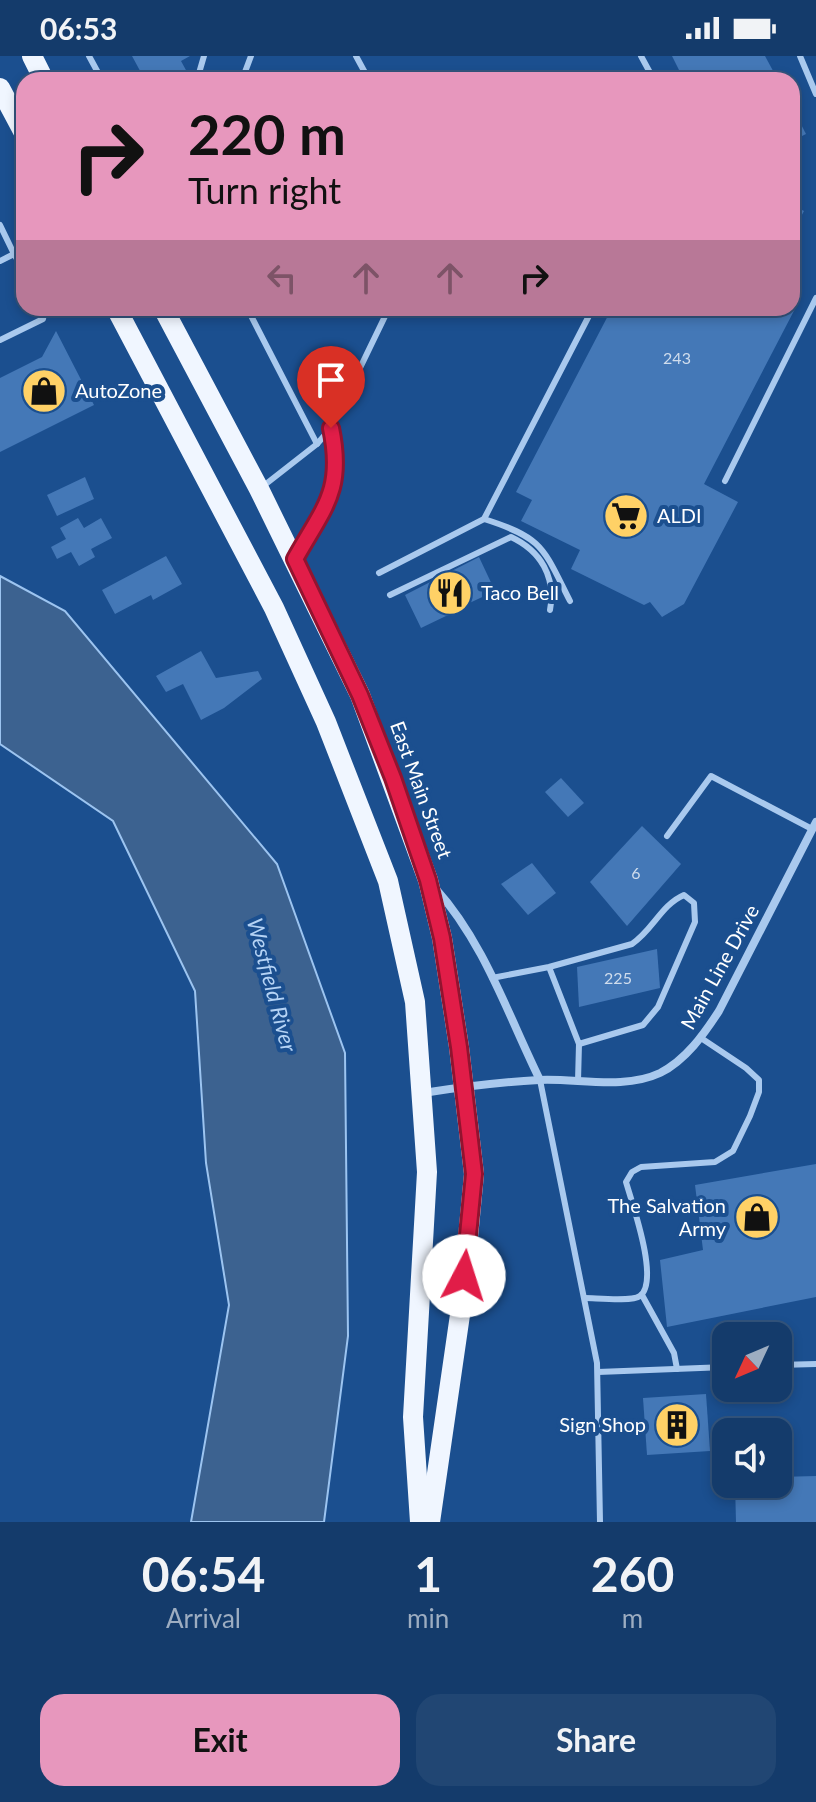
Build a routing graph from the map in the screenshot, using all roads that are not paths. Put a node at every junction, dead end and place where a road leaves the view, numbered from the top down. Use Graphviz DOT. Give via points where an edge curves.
graph roads {
  1 [pos="800,56"];
  2 [pos="0,88"];
  3 [pos="816,94"];
  4 [pos="16,118"];
  5 [pos="0,225"];
  6 [pos="14,254"];
  7 [pos="16,257"];
  8 [pos="0,261"];
  9 [pos="816,298"];
  10 [pos="44,316"];
  11 [pos="120,316"];
  12 [pos="167,316"];
  13 [pos="251,316"];
  14 [pos="385,316"];
  15 [pos="589,316"];
  16 [pos="0,340"];
  17 [pos="331,428"];
  18 [pos="317,444"];
  19 [pos="725,481"];
  20 [pos="259,489"];
  21 [pos="484,519"];
  22 [pos="295,559"];
  23 [pos="379,573"];
  24 [pos="390,595"];
  25 [pos="570,601"];
  26 [pos="550,610"];
  27 [pos="814,826"];
  28 [pos="667,836"];
  29 [pos="428,880"];
  30 [pos="549,967"];
  31 [pos="492,978"];
  32 [pos="701,1038"];
  33 [pos="579,1044"];
  34 [pos="540,1080"];
  35 [pos="578,1081"];
  36 [pos="463,1086"];
  37 [pos="423,1093"];
  38 [pos="642,1295"];
  39 [pos="585,1298"];
  40 [pos="816,1364"];
  41 [pos="792,1365"];
  42 [pos="712,1368"];
  43 [pos="677,1369"];
  44 [pos="598,1372"];
  45 [pos="420,1522"];
  46 [pos="430,1522"];
  47 [pos="600,1522"];
  1 -- 3 [label="lane"];
  2 -- 4 [label="main road"];
  5 -- 6 [label="lane"];
  6 -- 7 [label="lane"];
  6 -- 8 [label="lane"];
  9 -- 19 [label="lane"];
  10 -- 16 [label="lane"];
  11 -- 37 [label="main road" via="274,608 365,817 388,881 415,1002"];
  12 -- 20 [label="main road, East Main Street"];
  13 -- 18 [label="lane"];
  14 -- 17 [label="lane"];
  15 -- 21 [label="lane"];
  17 -- 18 [label="lane"];
  17 -- 22 [label="lane" via="335,487"];
  18 -- 20 [label="lane"];
  20 -- 22 [label="main road, East Main Street"];
  21 -- 23 [label="lane"];
  21 -- 25 [label="lane" via="519,530 542,547"];
  22 -- 29 [label="main road, East Main Street" via="360,695"];
  24 -- 26 [label="lane" via="511,537 528,545 548,571"];
  27 -- 28 [label="lane" via="711,776"];
  27 -- 32 [label="street, Main Line Drive"];
  29 -- 31 [label="street" via="452,907"];
  29 -- 36 [label="main road, East Main Street" via="442,938"];
  30 -- 31 [label="lane"];
  30 -- 33 [label="lane"];
  30 -- 33 [label="lane" via="632,944 671,900 684,895 694,903 695,922 658,1007 643,1025"];
  31 -- 34 [label="street"];
  32 -- 35 [label="street, Main Line Drive" via="660,1073 637,1080"];
  32 -- 38 [label="lane" via="759,1080 759,1092 733,1151 715,1162 641,1167 626,1182 642,1237"];
  33 -- 35 [label="lane"];
  34 -- 35 [label="street, Main Line Drive"];
  34 -- 36 [label="street, Main Line Drive"];
  34 -- 39 [label="lane"];
  36 -- 37 [label="street, Main Line Drive"];
  36 -- 46 [label="main road, East Main Street" via="474,1174 462,1301"];
  37 -- 45 [label="main road" via="427,1172 413,1417"];
  38 -- 39 [label="lane"];
  38 -- 43 [label="lane" via="674,1353"];
  39 -- 44 [label="lane"];
  40 -- 41 [label="lane"];
  42 -- 43 [label="lane"];
  43 -- 44 [label="lane"];
  44 -- 47 [label="lane"];
}
